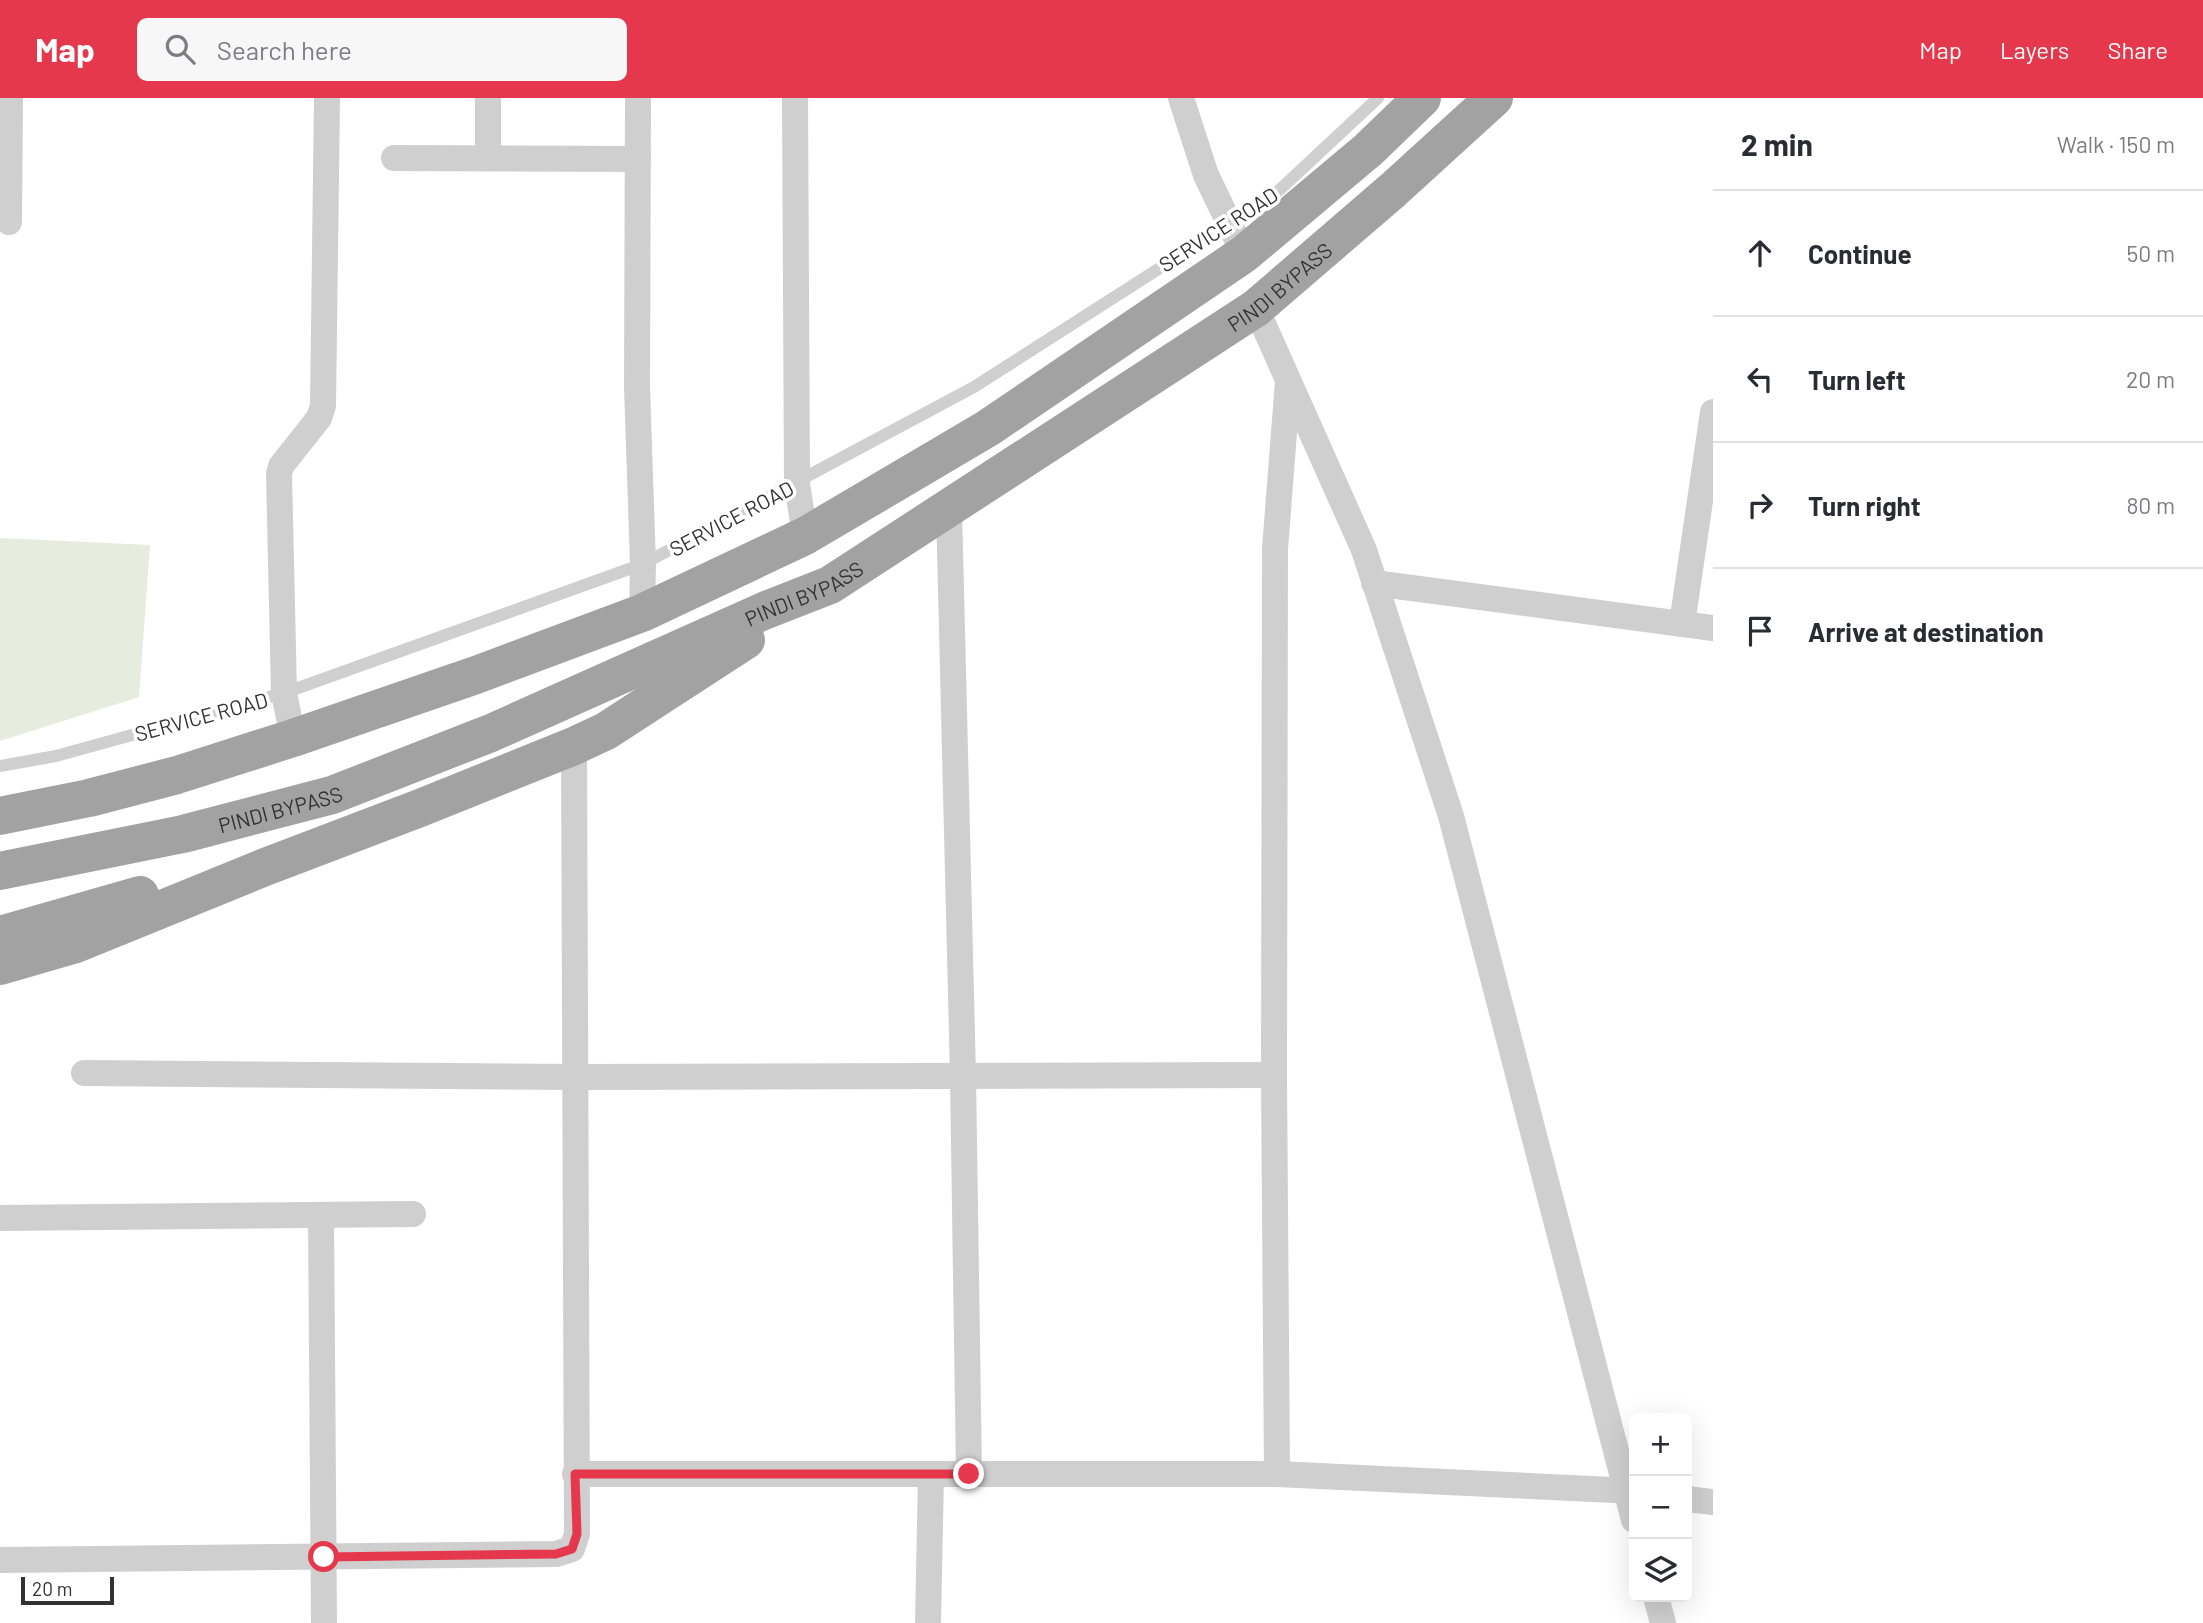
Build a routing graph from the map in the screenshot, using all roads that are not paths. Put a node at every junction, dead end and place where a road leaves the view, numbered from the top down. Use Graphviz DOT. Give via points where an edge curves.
graph roads {
  1 [pos="10,98"];
  2 [pos="327,98"];
  3 [pos="488,98"];
  4 [pos="638,98"];
  5 [pos="794,98"];
  6 [pos="1181,98"];
  7 [pos="1378,98"];
  8 [pos="1422,98"];
  9 [pos="1494,98"];
  10 [pos="394,158"];
  11 [pos="488,158"];
  12 [pos="638,159"];
  13 [pos="9,222"];
  14 [pos="1236,239"];
  15 [pos="1256,308"];
  16 [pos="1288,376"];
  17 [pos="1713,412"];
  18 [pos="797,483"];
  19 [pos="949,509"];
  20 [pos="805,536"];
  21 [pos="643,564"];
  22 [pos="1374,583"];
  23 [pos="830,586"];
  24 [pos="642,613"];
  25 [pos="1682,624"];
  26 [pos="1713,628"];
  27 [pos="284,693"];
  28 [pos="293,738"];
  29 [pos="574,746"];
  30 [pos="0,766"];
  31 [pos="0,816"];
  32 [pos="265,867"];
  33 [pos="0,871"];
  34 [pos="0,935"];
  35 [pos="0,966"];
  36 [pos="84,1073"];
  37 [pos="963,1075"];
  38 [pos="1274,1075"];
  39 [pos="577,1077"];
  40 [pos="414,1214"];
  41 [pos="321,1216"];
  42 [pos="0,1218"];
  43 [pos="575,1474"];
  44 [pos="931,1474"];
  45 [pos="969,1474"];
  46 [pos="1277,1474"];
  47 [pos="1629,1486"];
  48 [pos="1629,1490"];
  49 [pos="1692,1500"];
  50 [pos="1713,1502"];
  51 [pos="324,1557"];
  52 [pos="0,1560"];
  53 [pos="1657,1602"];
  54 [pos="324,1623"];
  55 [pos="928,1623"];
  56 [pos="1663,1623"];
  1 -- 13 [label="street"];
  2 -- 27 [label="street" via="323,406 279,474"];
  3 -- 11 [label="street"];
  4 -- 12 [label="street"];
  5 -- 18 [label="street"];
  6 -- 14 [label="street" via="1206,176"];
  7 -- 14 [label="lane, SERVICE ROAD" via="1274,195"];
  8 -- 14 [label="highway" via="1368,149"];
  9 -- 15 [label="highway, PINDI BYPASS"];
  10 -- 11 [label="street"];
  11 -- 12 [label="street"];
  12 -- 21 [label="street" via="637,387"];
  14 -- 18 [label="lane, SERVICE ROAD"];
  14 -- 20 [label="highway" via="988,428"];
  15 -- 16 [label="street"];
  15 -- 19 [label="highway, PINDI BYPASS"];
  16 -- 22 [label="street"];
  16 -- 38 [label="street" via="1275,549"];
  17 -- 25 [label="street"];
  18 -- 20 [label="street"];
  18 -- 21 [label="lane, SERVICE ROAD"];
  19 -- 23 [label="highway, PINDI BYPASS"];
  19 -- 37 [label="street"];
  20 -- 24 [label="highway"];
  21 -- 24 [label="street"];
  21 -- 27 [label="lane, SERVICE ROAD"];
  22 -- 25 [label="street"];
  22 -- 47 [label="street" via="1451,817"];
  23 -- 29 [label="highway" via="606,731"];
  23 -- 33 [label="highway, PINDI BYPASS" via="491,733 332,795 183,834"];
  24 -- 28 [label="highway"];
  25 -- 26 [label="street"];
  27 -- 28 [label="street"];
  27 -- 30 [label="lane, SERVICE ROAD" via="56,756"];
  28 -- 31 [label="highway" via="114,792"];
  29 -- 32 [label="highway"];
  29 -- 39 [label="street"];
  32 -- 34 [label="highway" via="190,881"];
  32 -- 35 [label="highway" via="76,944"];
  36 -- 39 [label="street"];
  37 -- 38 [label="street"];
  37 -- 39 [label="street"];
  37 -- 45 [label="street"];
  38 -- 46 [label="street"];
  39 -- 43 [label="street"];
  40 -- 41 [label="street"];
  41 -- 42 [label="street"];
  41 -- 51 [label="street"];
  43 -- 44 [label="street"];
  43 -- 51 [label="street" via="577,1534 572,1549 556,1554"];
  44 -- 45 [label="street"];
  44 -- 55 [label="street"];
  45 -- 46 [label="street"];
  46 -- 48 [label="street"];
  49 -- 50 [label="street"];
  51 -- 52 [label="street"];
  51 -- 54 [label="street"];
  53 -- 56 [label="street"];
}
